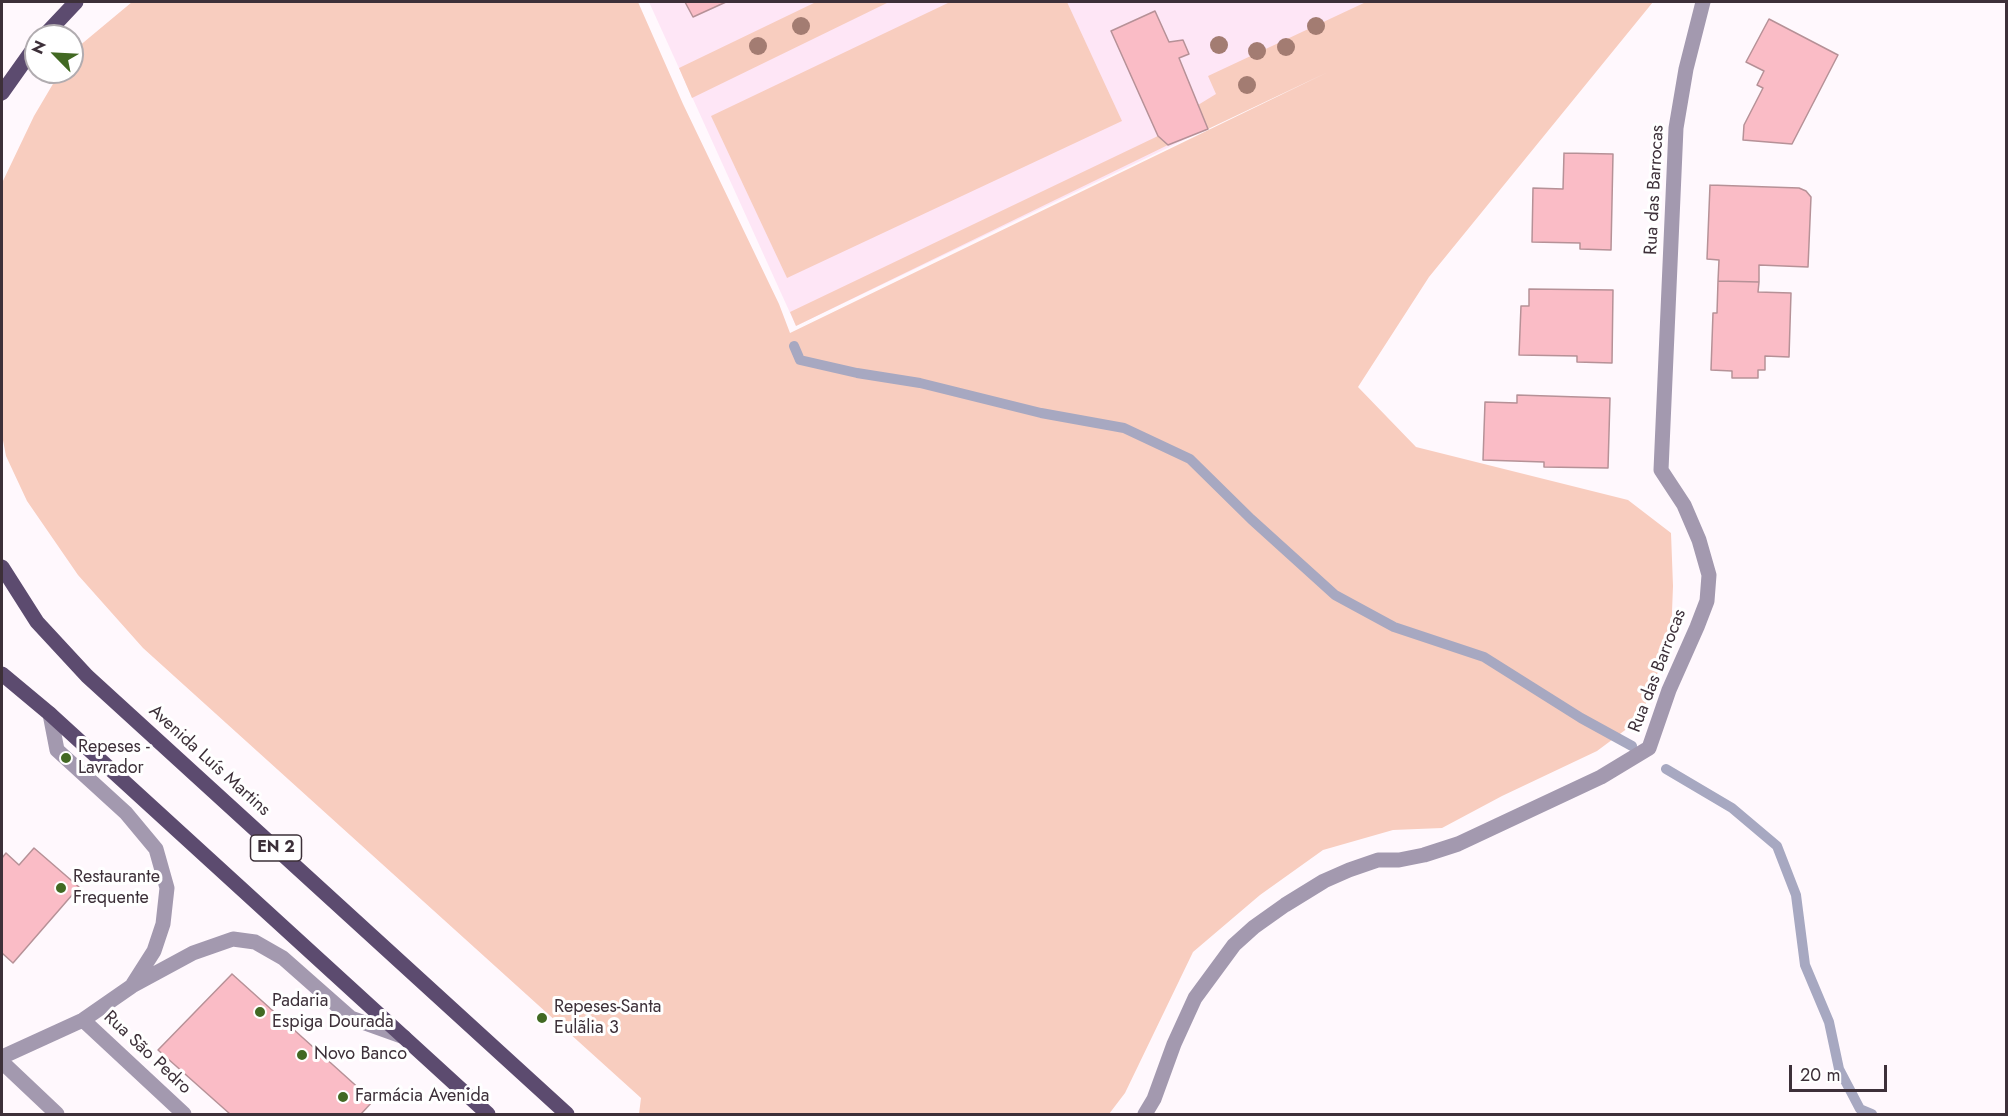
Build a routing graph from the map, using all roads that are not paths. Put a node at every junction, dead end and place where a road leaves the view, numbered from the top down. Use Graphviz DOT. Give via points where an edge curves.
graph roads {
  1 [pos="76,2"];
  2 [pos="1703,2"];
  3 [pos="55,24"];
  4 [pos="24,62"];
  5 [pos="2,93"];
  6 [pos="2,567"];
  7 [pos="2,674"];
  8 [pos="50,714"];
  9 [pos="132,986"];
  10 [pos="83,1020"];
  11 [pos="404,1037"];
  12 [pos="2,1059"];
  13 [pos="57,1114"];
  14 [pos="184,1114"];
  15 [pos="488,1114"];
  16 [pos="567,1114"];
  17 [pos="1145,1114"];
  1 -- 3 [label="main road"];
  2 -- 17 [label="street, Rua das Barrocas" via="1676,128 1661,470 1684,505 1700,540 1708,575 1707,601 1649,748 1601,777 1458,844 1349,870 1285,904 1234,945 1195,998"];
  4 -- 5 [label="main road"];
  6 -- 16 [label="main road, Avenida Luís Martins / EN 2" via="37,622 87,676"];
  7 -- 8 [label="main road, EN 2"];
  8 -- 9 [label="street" via="57,750 126,813 156,849 167,888 163,924 154,951"];
  8 -- 11 [label="main road, EN 2"];
  9 -- 10 [label="street"];
  9 -- 11 [label="street" via="193,953 233,939 255,942 283,958 351,1018"];
  10 -- 12 [label="street"];
  10 -- 14 [label="street, Rua São Pedro"];
  11 -- 15 [label="main road, EN 2"];
  12 -- 13 [label="street"];
}
